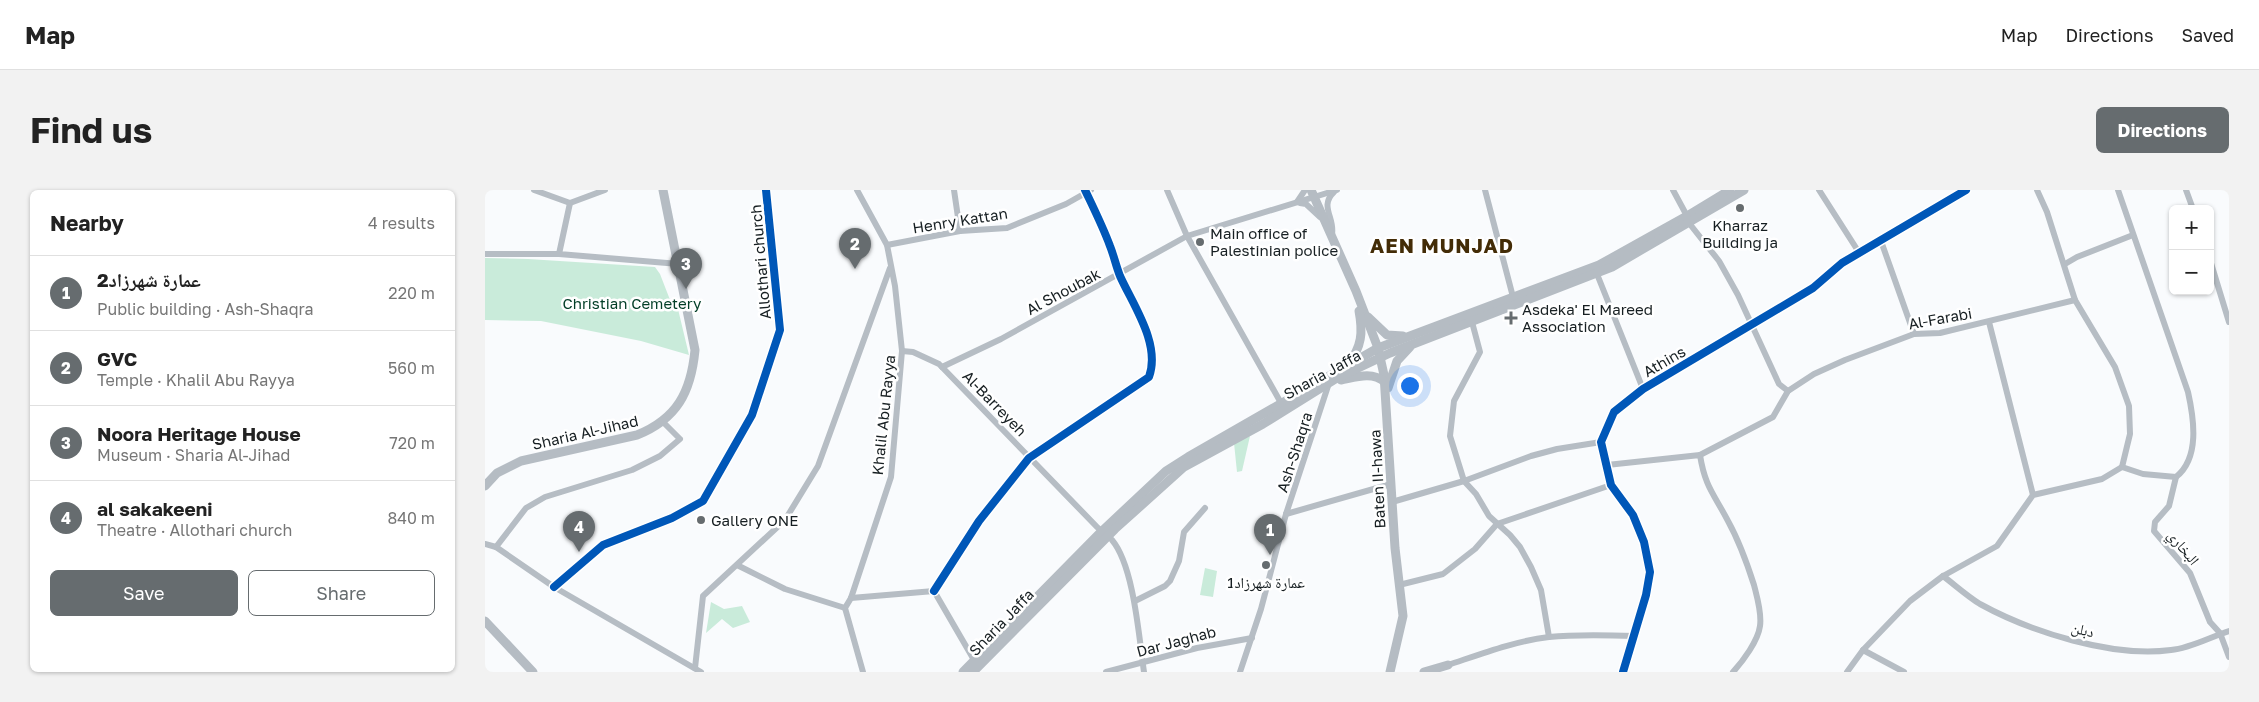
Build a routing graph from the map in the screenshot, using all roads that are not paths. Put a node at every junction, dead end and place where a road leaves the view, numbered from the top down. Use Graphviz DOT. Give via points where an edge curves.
graph roads {
  1 [pos="533,190"];
  2 [pos="605,190"];
  3 [pos="663,190"];
  4 [pos="767,190"];
  5 [pos="857,190"];
  6 [pos="954,190"];
  7 [pos="1167,190"];
  8 [pos="1305,190"];
  9 [pos="1336,190"];
  10 [pos="1485,190"];
  11 [pos="1673,190"];
  12 [pos="1730,190"];
  13 [pos="1744,190"];
  14 [pos="1819,190"];
  15 [pos="1966,190"];
  16 [pos="2037,190"];
  17 [pos="2118,190"];
  18 [pos="2186,190"];
  19 [pos="1087,191"];
  20 [pos="1315,193"];
  21 [pos="570,203"];
  22 [pos="1297,203"];
  23 [pos="2192,205"];
  24 [pos="1322,219"];
  25 [pos="1688,220"];
  26 [pos="960,231"];
  27 [pos="1332,234"];
  28 [pos="2133,235"];
  29 [pos="1187,236"];
  30 [pos="1881,240"];
  31 [pos="887,244"];
  32 [pos="1336,248"];
  33 [pos="485,254"];
  34 [pos="559,254"];
  35 [pos="1860,254"];
  36 [pos="679,264"];
  37 [pos="2065,264"];
  38 [pos="891,267"];
  39 [pos="2214,273"];
  40 [pos="1597,274"];
  41 [pos="1120,275"];
  42 [pos="1356,291"];
  43 [pos="1513,297"];
  44 [pos="2075,300"];
  45 [pos="1365,314"];
  46 [pos="1472,322"];
  47 [pos="1989,322"];
  48 [pos="2229,322"];
  49 [pos="1752,325"];
  50 [pos="1914,334"];
  51 [pos="1408,336"];
  52 [pos="1415,344"];
  53 [pos="902,351"];
  54 [pos="1380,353"];
  55 [pos="942,366"];
  56 [pos="1345,367"];
  57 [pos="1385,382"];
  58 [pos="1329,383"];
  59 [pos="1643,389"];
  60 [pos="1788,391"];
  61 [pos="1387,393"];
  62 [pos="1281,403"];
  63 [pos="663,422"];
  64 [pos="1601,442"];
  65 [pos="1700,455"];
  66 [pos="1029,458"];
  67 [pos="1607,465"];
  68 [pos="2122,467"];
  69 [pos="2176,477"];
  70 [pos="1464,481"];
  71 [pos="1391,484"];
  72 [pos="1611,485"];
  73 [pos="485,486"];
  74 [pos="2033,495"];
  75 [pos="1392,502"];
  76 [pos="1205,508"];
  77 [pos="1286,514"];
  78 [pos="1497,524"];
  79 [pos="1104,534"];
  80 [pos="485,544"];
  81 [pos="496,547"];
  82 [pos="737,565"];
  83 [pos="1943,576"];
  84 [pos="1399,585"];
  85 [pos="554,587"];
  86 [pos="934,591"];
  87 [pos="851,598"];
  88 [pos="1135,601"];
  89 [pos="845,608"];
  90 [pos="1402,609"];
  91 [pos="485,620"];
  92 [pos="2229,630"];
  93 [pos="2220,634"];
  94 [pos="1635,636"];
  95 [pos="1549,637"];
  96 [pos="1252,638"];
  97 [pos="1863,650"];
  98 [pos="2229,657"];
  99 [pos="974,660"];
  100 [pos="1143,663"];
  101 [pos="1448,665"];
  102 [pos="698,670"];
  103 [pos="1392,670"];
  104 [pos="533,672"];
  105 [pos="863,672"];
  106 [pos="963,672"];
  107 [pos="973,672"];
  108 [pos="1106,672"];
  109 [pos="1144,672"];
  110 [pos="1240,672"];
  111 [pos="1384,672"];
  112 [pos="1424,672"];
  113 [pos="1437,672"];
  114 [pos="1623,672"];
  115 [pos="1733,672"];
  116 [pos="1847,672"];
  117 [pos="1904,672"];
  1 -- 21 [label="street"];
  2 -- 21 [label="street"];
  3 -- 36 [label="main road, Sharia Al-Jihad"];
  4 -- 85 [label="street, Allothari church" via="780,330 752,414 703,501 672,518 603,545"];
  5 -- 31 [label="street, Khalil Abu Rayya"];
  6 -- 26 [label="street"];
  7 -- 29 [label="street"];
  8 -- 22 [label="street"];
  9 -- 20 [label="street, Al Shoubak"];
  9 -- 27 [label="street" via="1326,206"];
  10 -- 43 [label="street"];
  11 -- 25 [label="street"];
  12 -- 25 [label="main road, Sharia Jaffa"];
  13 -- 25 [label="main road, Sharia Jaffa"];
  14 -- 35 [label="street"];
  15 -- 30 [label="street, Athins"];
  16 -- 37 [label="street"];
  17 -- 28 [label="street"];
  18 -- 23 [label="street"];
  19 -- 26 [label="street, Henry Kattan" via="1066,204 1007,228"];
  19 -- 41 [label="street"];
  20 -- 22 [label="street, Al Shoubak"];
  20 -- 24 [label="main road"];
  20 -- 27 [label="main road"];
  21 -- 34 [label="street"];
  22 -- 24 [label="street" via="1306,204"];
  22 -- 29 [label="street, Al Shoubak"];
  24 -- 32 [label="main road"];
  25 -- 40 [label="main road, Sharia Jaffa" via="1633,257"];
  25 -- 43 [label="main road, Sharia Jaffa" via="1616,257"];
  25 -- 49 [label="street" via="1719,261"];
  26 -- 31 [label="street, Henry Kattan"];
  27 -- 32 [label="main road"];
  28 -- 37 [label="street"];
  28 -- 69 [label="street" via="2188,392 2193,415 2191,457 2186,468"];
  29 -- 41 [label="street, Al Shoubak"];
  29 -- 62 [label="street"];
  30 -- 35 [label="street, Athins"];
  30 -- 50 [label="street"];
  31 -- 38 [label="street, Khalil Abu Rayya"];
  32 -- 42 [label="main road"];
  33 -- 34 [label="street"];
  34 -- 36 [label="street"];
  35 -- 49 [label="street, Athins" via="1842,263 1813,288"];
  36 -- 63 [label="main road, Sharia Al-Jihad" via="695,350 693,373 683,397"];
  37 -- 44 [label="street"];
  38 -- 53 [label="street, Khalil Abu Rayya"];
  38 -- 82 [label="street" via="818,466 785,520"];
  39 -- 48 [label="street"];
  40 -- 46 [label="main road, Sharia Jaffa"];
  40 -- 59 [label="street"];
  41 -- 55 [label="street, Al Shoubak"];
  41 -- 66 [label="street" via="1150,346 1153,366 1149,377"];
  42 -- 45 [label="main road, Baten II-hawa"];
  42 -- 56 [label="main road" via="1362,337"];
  43 -- 51 [label="main road, Sharia Jaffa"];
  44 -- 47 [label="street, Al-Farabi"];
  44 -- 68 [label="street" via="2115,367 2129,406 2130,434"];
  45 -- 51 [label="main road" via="1387,335"];
  45 -- 54 [label="main road, Baten II-hawa"];
  46 -- 52 [label="main road, Sharia Jaffa"];
  46 -- 70 [label="street" via="1480,352 1454,401 1450,436"];
  47 -- 50 [label="street, Al-Farabi" via="1940,334"];
  47 -- 74 [label="street"];
  49 -- 59 [label="street, Athins"];
  49 -- 60 [label="street" via="1779,384"];
  50 -- 60 [label="street, Al-Farabi" via="1814,374"];
  51 -- 54 [label="main road, Sharia Jaffa"];
  52 -- 54 [label="main road, Sharia Jaffa"];
  52 -- 61 [label="main road" via="1397,361"];
  53 -- 55 [label="street, Al-Barreyeh" via="913,352"];
  53 -- 87 [label="street, Khalil Abu Rayya" via="891,477"];
  54 -- 56 [label="main road, Sharia Jaffa"];
  54 -- 57 [label="main road, Baten II-hawa"];
  54 -- 58 [label="main road, Sharia Jaffa"];
  55 -- 66 [label="street, Al-Barreyeh"];
  56 -- 62 [label="main road, Sharia Jaffa"];
  57 -- 58 [label="main road" via="1370,375"];
  57 -- 61 [label="main road, Baten II-hawa"];
  58 -- 77 [label="street, Ash-Shaqra"];
  58 -- 79 [label="main road, Sharia Jaffa" via="1184,467"];
  59 -- 64 [label="street, Athins" via="1614,412"];
  60 -- 65 [label="street" via="1773,417"];
  61 -- 71 [label="main road, Baten II-hawa"];
  62 -- 79 [label="main road, Sharia Jaffa" via="1166,471"];
  63 -- 73 [label="main road, Sharia Al-Jihad" via="637,435 521,461 501,470"];
  63 -- 81 [label="street" via="680,439 660,456 632,470 545,497 526,508"];
  64 -- 67 [label="street"];
  64 -- 70 [label="street" via="1557,449"];
  65 -- 67 [label="street"];
  65 -- 115 [label="street" via="1703,476 1742,549 1758,600 1760,627"];
  66 -- 79 [label="street, Al-Barreyeh"];
  66 -- 86 [label="street" via="979,521"];
  67 -- 72 [label="street"];
  68 -- 69 [label="street" via="2143,474"];
  68 -- 74 [label="street" via="2102,479"];
  69 -- 93 [label="street, البخاري" via="2169,506 2155,522 2154,531 2190,573 2210,622"];
  70 -- 75 [label="street"];
  70 -- 78 [label="street"];
  71 -- 75 [label="main road, Baten II-hawa"];
  71 -- 77 [label="street"];
  72 -- 78 [label="street"];
  72 -- 94 [label="street" via="1633,515 1645,542 1650,572"];
  74 -- 83 [label="street" via="1997,546"];
  75 -- 84 [label="main road, Baten II-hawa"];
  76 -- 88 [label="street" via="1185,532 1179,561 1170,581"];
  77 -- 96 [label="street, Ash-Shaqra"];
  78 -- 84 [label="street" via="1475,549 1443,574"];
  78 -- 95 [label="street" via="1515,541 1531,567 1541,590"];
  79 -- 88 [label="street, Al-Barreyeh" via="1118,550"];
  79 -- 99 [label="main road, Sharia Jaffa"];
  79 -- 107 [label="main road, Sharia Jaffa"];
  80 -- 81 [label="street"];
  81 -- 85 [label="street"];
  82 -- 89 [label="street" via="785,589"];
  82 -- 102 [label="street" via="703,596"];
  83 -- 93 [label="street, دبلن" via="1979,603 2009,617 2049,633 2115,649 2173,650"];
  83 -- 97 [label="street" via="1910,601"];
  84 -- 90 [label="main road, Baten II-hawa"];
  85 -- 102 [label="street"];
  86 -- 87 [label="street"];
  86 -- 99 [label="street"];
  87 -- 89 [label="street, Khalil Abu Rayya"];
  88 -- 100 [label="street, Al-Barreyeh"];
  89 -- 105 [label="street"];
  90 -- 103 [label="main road" via="1403,621"];
  90 -- 111 [label="main road"];
  91 -- 104 [label="main road"];
  92 -- 93 [label="street, دبلن"];
  93 -- 98 [label="street, البخاري"];
  94 -- 95 [label="street"];
  94 -- 114 [label="street"];
  95 -- 101 [label="street" via="1509,645"];
  96 -- 100 [label="street, Dar Jaghab" via="1225,641"];
  96 -- 110 [label="street, Ash-Shaqra"];
  97 -- 116 [label="street"];
  97 -- 117 [label="street"];
  99 -- 106 [label="main road, Sharia Jaffa"];
  100 -- 108 [label="street, Dar Jaghab"];
  100 -- 109 [label="street, Al-Barreyeh"];
  101 -- 112 [label="main road"];
  101 -- 113 [label="main road"];
}
